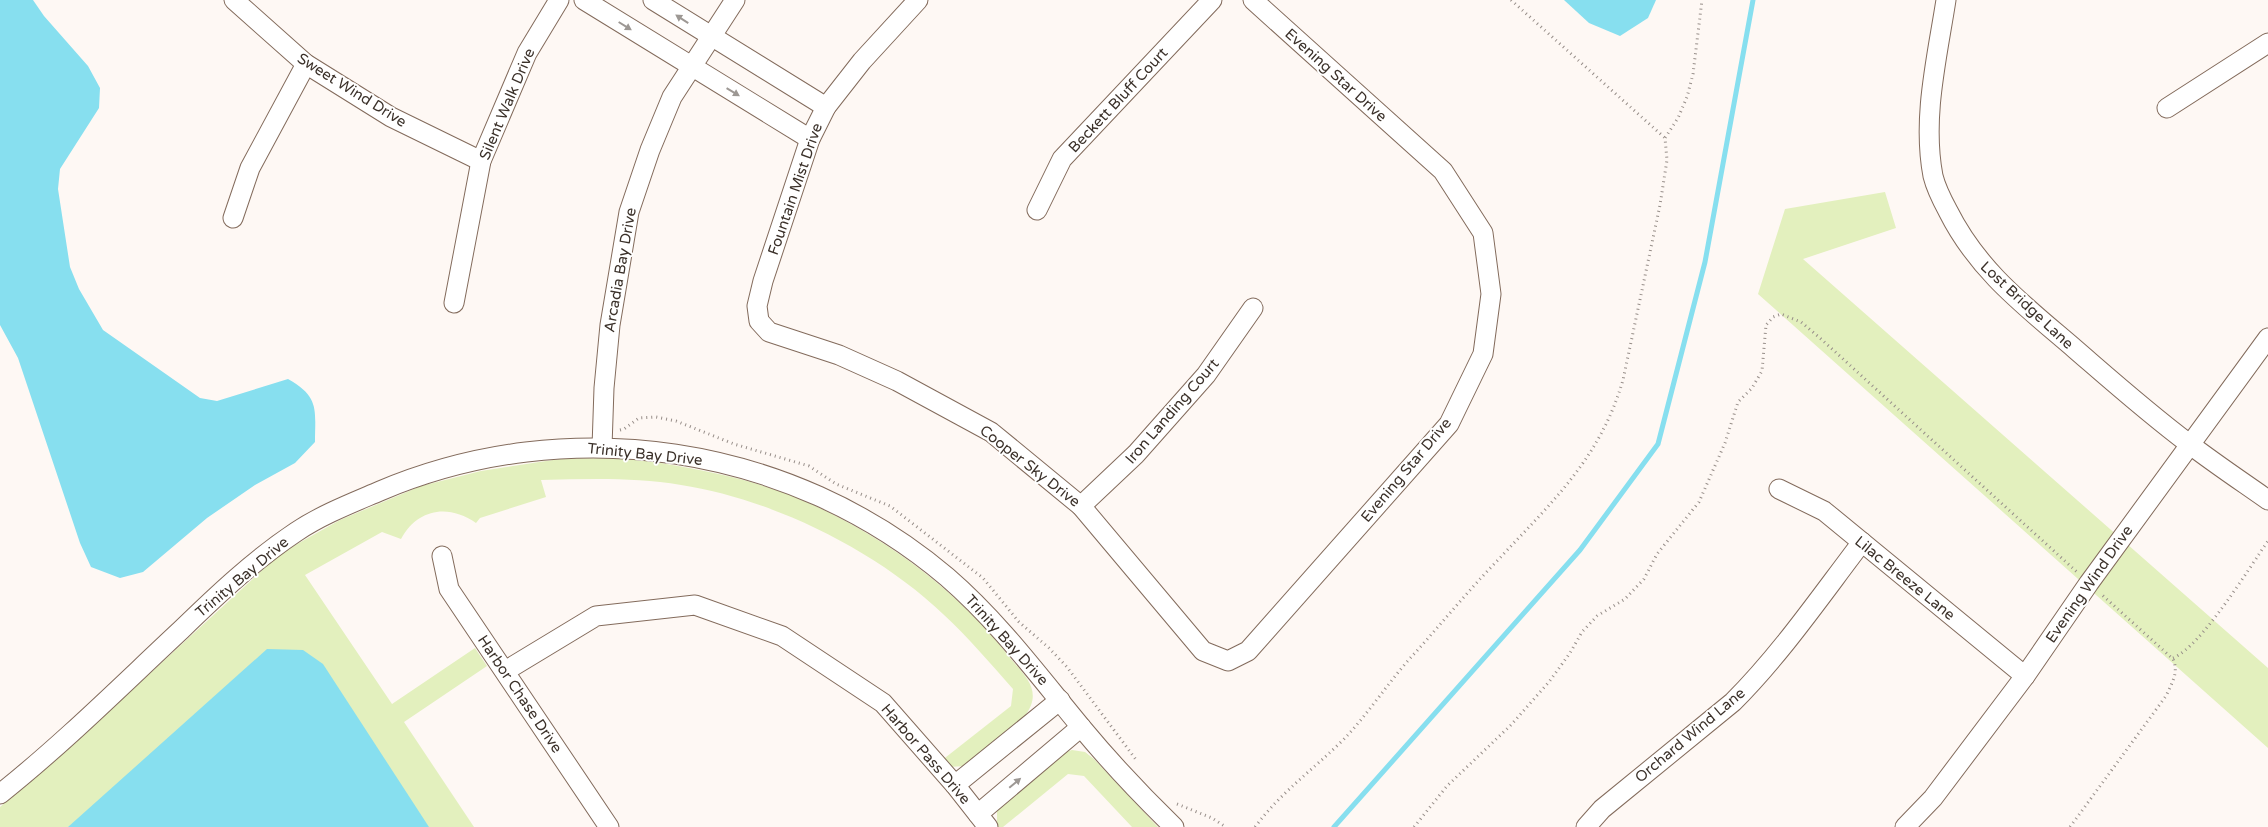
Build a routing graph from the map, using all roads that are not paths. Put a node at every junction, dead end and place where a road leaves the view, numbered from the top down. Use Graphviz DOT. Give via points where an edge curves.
graph roads {
  1 [pos="234,0"];
  2 [pos="560,0"];
  3 [pos="584,0"];
  4 [pos="653,0"];
  5 [pos="735,0"];
  6 [pos="918,0"];
  7 [pos="1212,0"];
  8 [pos="1253,0"];
  9 [pos="1946,0"];
  10 [pos="711,37"];
  11 [pos="2268,43"];
  12 [pos="306,64"];
  13 [pos="691,67"];
  14 [pos="826,107"];
  15 [pos="2167,108"];
  16 [pos="810,139"];
  17 [pos="481,161"];
  18 [pos="1037,210"];
  19 [pos="233,218"];
  20 [pos="454,303"];
  21 [pos="1253,308"];
  22 [pos="759,321"];
  23 [pos="2268,338"];
  24 [pos="2189,444"];
  25 [pos="602,447"];
  26 [pos="1779,489"];
  27 [pos="2268,500"];
  28 [pos="1081,506"];
  29 [pos="1862,542"];
  30 [pos="442,556"];
  31 [pos="1228,661"];
  32 [pos="505,671"];
  33 [pos="2025,676"];
  34 [pos="1060,700"];
  35 [pos="1081,727"];
  36 [pos="955,785"];
  37 [pos="0,794"];
  38 [pos="983,821"];
  39 [pos="609,827"];
  40 [pos="1174,827"];
  41 [pos="1586,827"];
  42 [pos="1905,827"];
  1 -- 12 [label="street, Sweet Wind Drive"];
  2 -- 17 [label="street, Silent Walk Drive" via="527,53"];
  3 -- 13 [label="street, one-way"];
  10 -- 4 [label="street, one-way"];
  5 -- 10 [label="street, Arcadia Bay Drive"];
  6 -- 14 [label="street, Fountain Mist Drive" via="862,61"];
  7 -- 18 [label="street, Beckett Bluff Court" via="1062,159"];
  8 -- 31 [label="street, Evening Star Drive" via="1443,171 1483,233 1490,294 1483,354 1449,424 1248,651"];
  9 -- 24 [label="street, Lost Bridge Lane" via="1933,80 1929,142 1934,178 1959,233 1981,264 2009,292"];
  10 -- 13 [label="street, Arcadia Bay Drive"];
  10 -- 14 [label="street"];
  11 -- 15 [label="street"];
  12 -- 17 [label="street, Sweet Wind Drive" via="391,117"];
  12 -- 19 [label="street" via="250,168"];
  13 -- 16 [label="street, one-way"];
  13 -- 25 [label="street, Arcadia Bay Drive" via="672,97 628,212 610,325"];
  14 -- 16 [label="street, Fountain Mist Drive"];
  16 -- 22 [label="street, Fountain Mist Drive" via="764,281 757,306"];
  17 -- 20 [label="street, Silent Walk Drive"];
  21 -- 28 [label="street, Iron Landing Court" via="1206,375 1136,454"];
  22 -- 28 [label="street, Cooper Sky Drive" via="769,332 839,355 897,380 991,432"];
  23 -- 24 [label="street, Evening Wind Drive"];
  24 -- 27 [label="street, Lost Bridge Lane"];
  24 -- 33 [label="street, Evening Wind Drive"];
  25 -- 34 [label="street, Trinity Bay Drive" via="715,462 777,478 839,505 908,547 946,576 984,611"];
  25 -- 37 [label="street, Trinity Bay Drive" via="509,453 444,469 388,488 299,529 210,602"];
  26 -- 29 [label="street, Lilac Breeze Lane" via="1824,511"];
  28 -- 31 [label="street, Cooper Sky Drive" via="1203,651"];
  29 -- 33 [label="street, Lilac Breeze Lane"];
  29 -- 41 [label="street, Orchard Wind Lane" via="1751,684 1602,808"];
  30 -- 32 [label="street, Harbor Chase Drive" via="449,589"];
  32 -- 36 [label="street, Harbor Pass Drive" via="596,616 695,605 782,636 883,703"];
  32 -- 39 [label="street, Harbor Chase Drive"];
  33 -- 42 [label="street, Evening Wind Drive" via="1933,798"];
  34 -- 35 [label="street, Trinity Bay Drive"];
  34 -- 36 [label="street"];
  38 -- 35 [label="street, one-way"];
  35 -- 40 [label="street, Trinity Bay Drive"];
  36 -- 38 [label="street, Harbor Pass Drive"];
}
